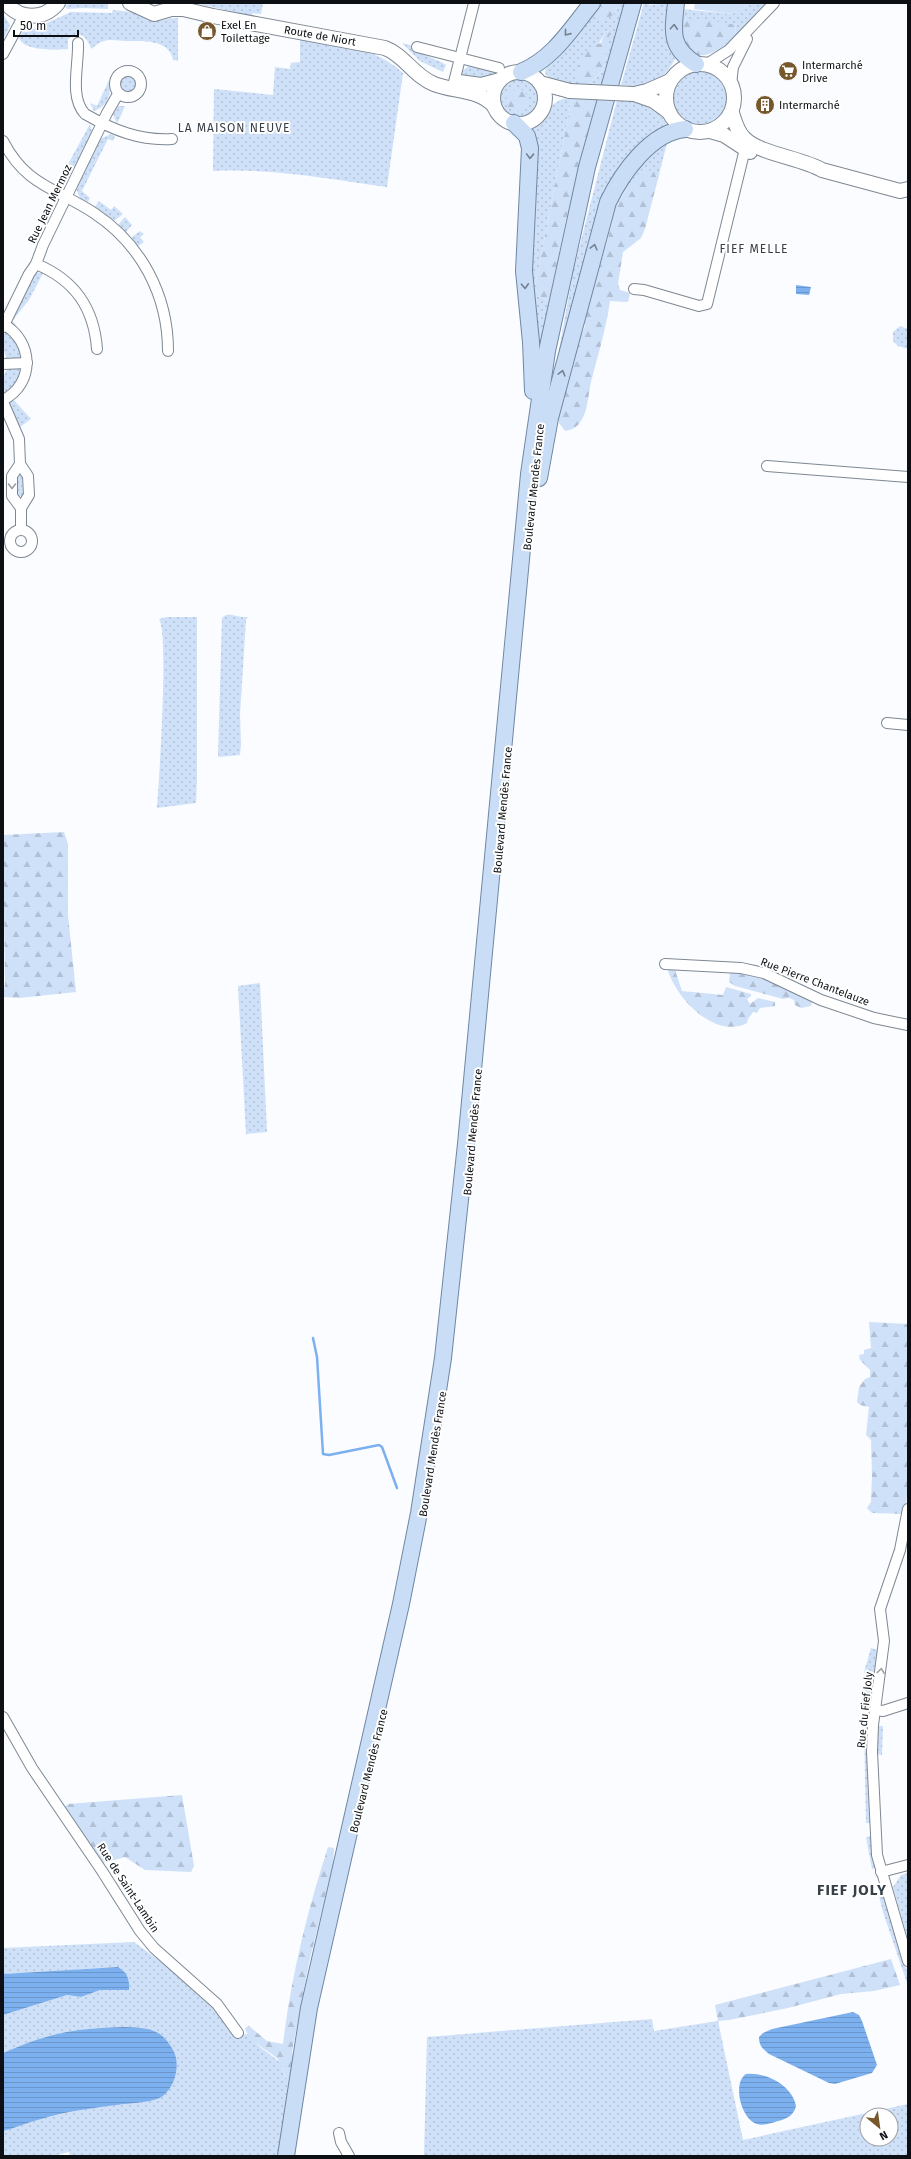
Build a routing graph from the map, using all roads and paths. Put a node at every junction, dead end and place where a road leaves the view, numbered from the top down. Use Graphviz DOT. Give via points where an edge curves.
graph roads {
  1 [pos="6,3"];
  2 [pos="130,3"];
  3 [pos="186,3"];
  4 [pos="474,3"];
  5 [pos="592,3"];
  6 [pos="633,3"];
  7 [pos="638,3"];
  8 [pos="676,3"];
  9 [pos="774,3"];
  10 [pos="58,4"];
  11 [pos="168,6"];
  12 [pos="24,15"];
  13 [pos="754,25"];
  14 [pos="78,44"];
  15 [pos="417,48"];
  16 [pos="3,54"];
  17 [pos="460,58"];
  18 [pos="702,64"];
  19 [pos="521,72"];
  20 [pos="499,74"];
  21 [pos="670,81"];
  22 [pos="540,83"];
  23 [pos="732,84"];
  24 [pos="454,86"];
  25 [pos="570,91"];
  26 [pos="118,94"];
  27 [pos="634,94"];
  28 [pos="608,102"];
  29 [pos="543,105"];
  30 [pos="494,106"];
  31 [pos="668,112"];
  32 [pos="732,113"];
  33 [pos="102,123"];
  34 [pos="514,123"];
  35 [pos="686,129"];
  36 [pos="710,131"];
  37 [pos="172,139"];
  38 [pos="3,141"];
  39 [pos="745,149"];
  40 [pos="822,170"];
  41 [pos="905,193"];
  42 [pos="66,198"];
  43 [pos="36,264"];
  44 [pos="634,290"];
  45 [pos="3,325"];
  46 [pos="97,349"];
  47 [pos="168,351"];
  48 [pos="27,363"];
  49 [pos="3,364"];
  50 [pos="3,401"];
  51 [pos="20,464"];
  52 [pos="767,466"];
  53 [pos="529,474"];
  54 [pos="908,477"];
  55 [pos="531,506"];
  56 [pos="21,508"];
  57 [pos="21,530"];
  58 [pos="887,723"];
  59 [pos="908,725"];
  60 [pos="665,964"];
  61 [pos="908,1025"];
  62 [pos="908,1509"];
  63 [pos="904,1550"];
  64 [pos="908,1703"];
  65 [pos="875,1710"];
  66 [pos="3,1717"];
  67 [pos="908,1865"];
  68 [pos="881,1872"];
  69 [pos="908,1962"];
  70 [pos="238,2033"];
  71 [pos="339,2133"];
  72 [pos="286,2156"];
  73 [pos="292,2156"];
  74 [pos="349,2156"];
  1 -- 12 [label="main road" via="15,12"];
  2 -- 11 [label="main road, Route de Niort" via="154,14"];
  3 -- 24 [label="main road, Route de Niort" via="224,14 389,44 424,71"];
  4 -- 17 [label="street"];
  5 -- 19 [label="main road, one-way" via="546,58"];
  6 -- 28 [label="main road"];
  7 -- 28 [label="main road"];
  18 -- 8 [label="main road, one-way" via="685,56 676,44"];
  9 -- 13 [label="street"];
  10 -- 12 [label="main road" via="40,15"];
  11 -- 24 [label="main road, Route de Niort" via="385,48 432,84"];
  12 -- 16 [label="street"];
  13 -- 18 [label="street" via="729,50"];
  13 -- 23 [label="street" via="736,58"];
  14 -- 33 [label="street" via="77,103 85,114"];
  15 -- 17 [label="street"];
  17 -- 20 [label="street"];
  17 -- 24 [label="street"];
  18 -- 21 [label="main road" via="680,70"];
  18 -- 23 [label="main road" via="722,71"];
  19 -- 20 [label="main road"];
  19 -- 22 [label="main road" via="531,75"];
  20 -- 24 [label="main road" via="480,85"];
  20 -- 30 [label="main road" via="494,90"];
  21 -- 27 [label="main road"];
  21 -- 31 [label="main road" via="666,97"];
  22 -- 25 [label="main road"];
  22 -- 29 [label="main road" via="544,94"];
  23 -- 32 [label="main road" via="735,99"];
  24 -- 30 [label="main road" via="484,97"];
  25 -- 27 [label="main road, bridge"];
  25 -- 29 [label="main road" via="555,96"];
  26 -- 33 [label="street, Rue Jean Mermoz"];
  27 -- 31 [label="main road" via="654,101"];
  28 -- 53 [label="main road, Boulevard Mendès France" via="587,167 553,318"];
  28 -- 55 [label="main road, Boulevard Mendès France" via="558,319"];
  29 -- 34 [label="main road" via="532,120"];
  30 -- 34 [label="main road" via="502,117"];
  31 -- 35 [label="main road" via="675,122"];
  32 -- 36 [label="main road" via="722,124"];
  32 -- 40 [label="main road" via="740,132 749,142 788,158 812,164"];
  33 -- 37 [label="street" via="138,137"];
  33 -- 42 [label="street, Rue Jean Mermoz"];
  34 -- 53 [label="main road, one-way" via="527,136 530,148 524,271 533,380 525,470"];
  35 -- 36 [label="main road"];
  55 -- 35 [label="main road, one-way" via="537,493 550,418 608,202 624,173 642,154 673,131"];
  36 -- 39 [label="main road" via="724,135"];
  38 -- 42 [label="street" via="25,172 40,184"];
  39 -- 40 [label="main road" via="802,170"];
  39 -- 44 [label="street" via="707,304 700,306 644,290"];
  40 -- 41 [label="main road"];
  42 -- 43 [label="street, Rue Jean Mermoz"];
  42 -- 47 [label="street" via="94,213 119,234 146,267 162,303 167,326"];
  43 -- 45 [label="street, Rue Jean Mermoz"];
  43 -- 46 [label="street" via="67,282 81,298 93,320"];
  45 -- 48 [label="street" via="22,341"];
  48 -- 49 [label="street"];
  48 -- 50 [label="street" via="25,377 19,388"];
  50 -- 51 [label="street" via="18,439"];
  51 -- 56 [label="street" via="28,476 28,497"];
  51 -- 56 [label="street, one-way" via="12,476 12,496"];
  52 -- 54 [label="street"];
  53 -- 72 [label="main road, Boulevard Mendès France" via="466,1144 442,1365 399,1611 309,2008"];
  55 -- 73 [label="main road, Boulevard Mendès France" via="468,1186 448,1358 408,1599 320,1982 306,2051"];
  56 -- 57 [label="street"];
  58 -- 59 [label="street"];
  60 -- 61 [label="street, Rue Pierre Chantelauze" via="734,968 764,973 834,1004 874,1018"];
  62 -- 63 [label="street, Rue du Fief Joly"];
  65 -- 63 [label="street, Rue du Fief Joly, one-way" via="884,1641 880,1609"];
  64 -- 65 [label="street" via="883,1712"];
  65 -- 68 [label="street, Rue du Fief Joly" via="872,1752 875,1830"];
  66 -- 70 [label="street, Rue de Saint-Lambin" via="15,1741 140,1931 154,1948 217,2004"];
  67 -- 68 [label="street"];
  68 -- 69 [label="street, Rue du Fief Joly"];
  71 -- 74 [label="street"];
}
